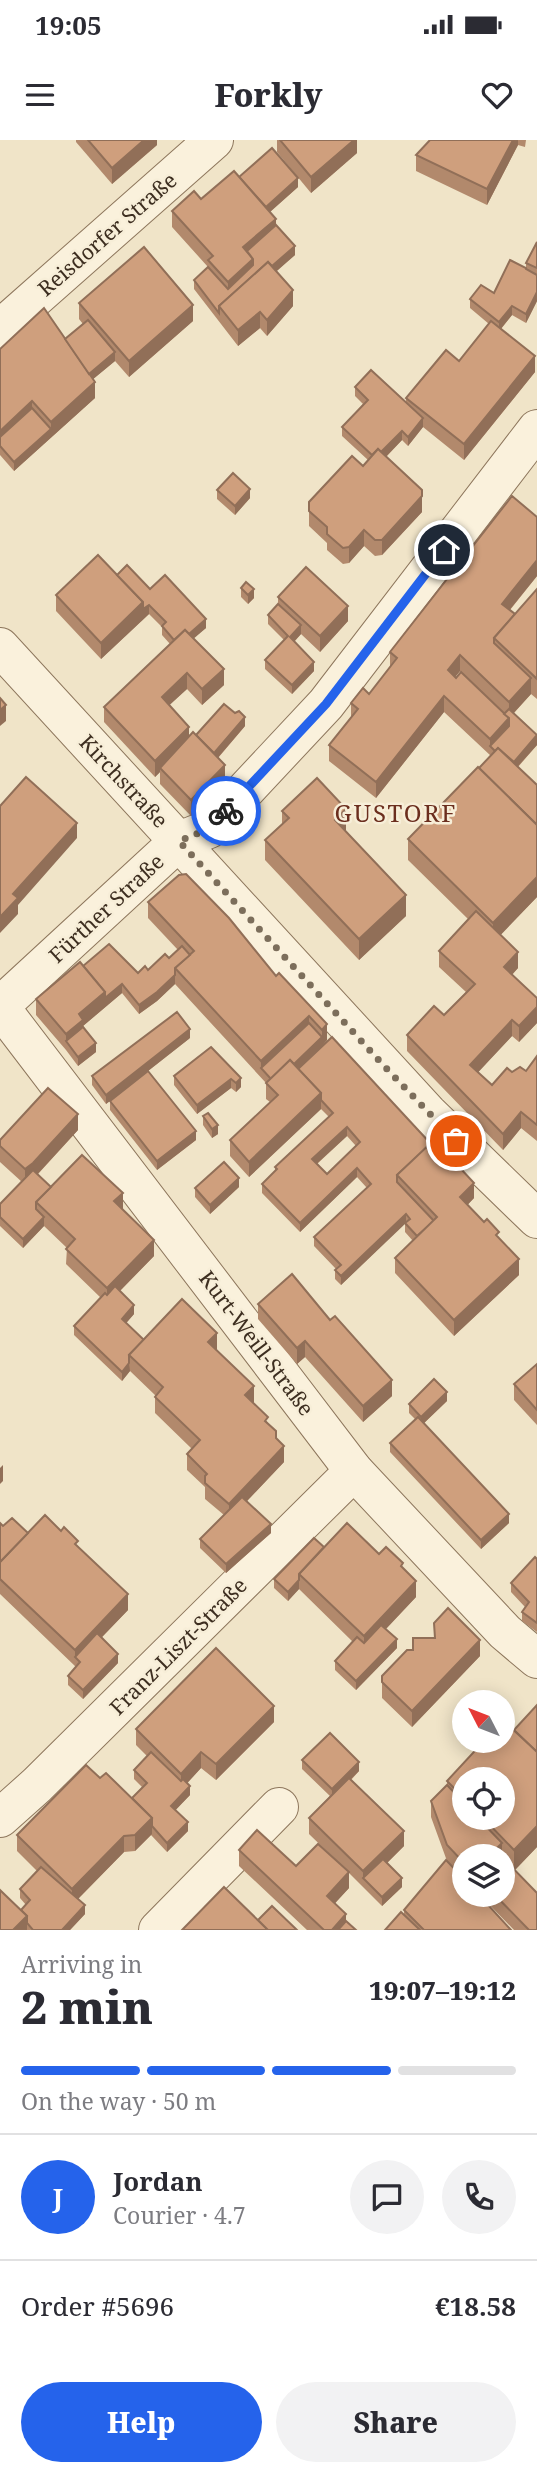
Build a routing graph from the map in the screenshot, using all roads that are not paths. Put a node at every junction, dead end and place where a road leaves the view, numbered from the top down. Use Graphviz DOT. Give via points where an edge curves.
graph roads {
  1 [pos="214,140"];
  2 [pos="0,328"];
  3 [pos="537,429"];
  4 [pos="0,647"];
  5 [pos="179,841"];
  6 [pos="0,1007"];
  7 [pos="537,1219"];
  8 [pos="354,1471"];
  9 [pos="537,1659"];
  10 [pos="279,1807"];
  11 [pos="0,1818"];
  12 [pos="158,1930"];
  1 -- 2 [label="street, Reisdorfer Straße"];
  3 -- 5 [label="street, Fürther Straße" via="326,704 209,829"];
  4 -- 5 [label="street, Kirchstraße"];
  5 -- 6 [label="street, Fürther Straße"];
  5 -- 7 [label="street, Kirchstraße" via="428,1113"];
  6 -- 8 [label="street, Kurt-Weill-Straße"];
  8 -- 9 [label="street, Kurt-Weill-Straße" via="505,1632"];
  8 -- 11 [label="street, Franz-Liszt-Straße"];
  10 -- 12 [label="street"];
}
